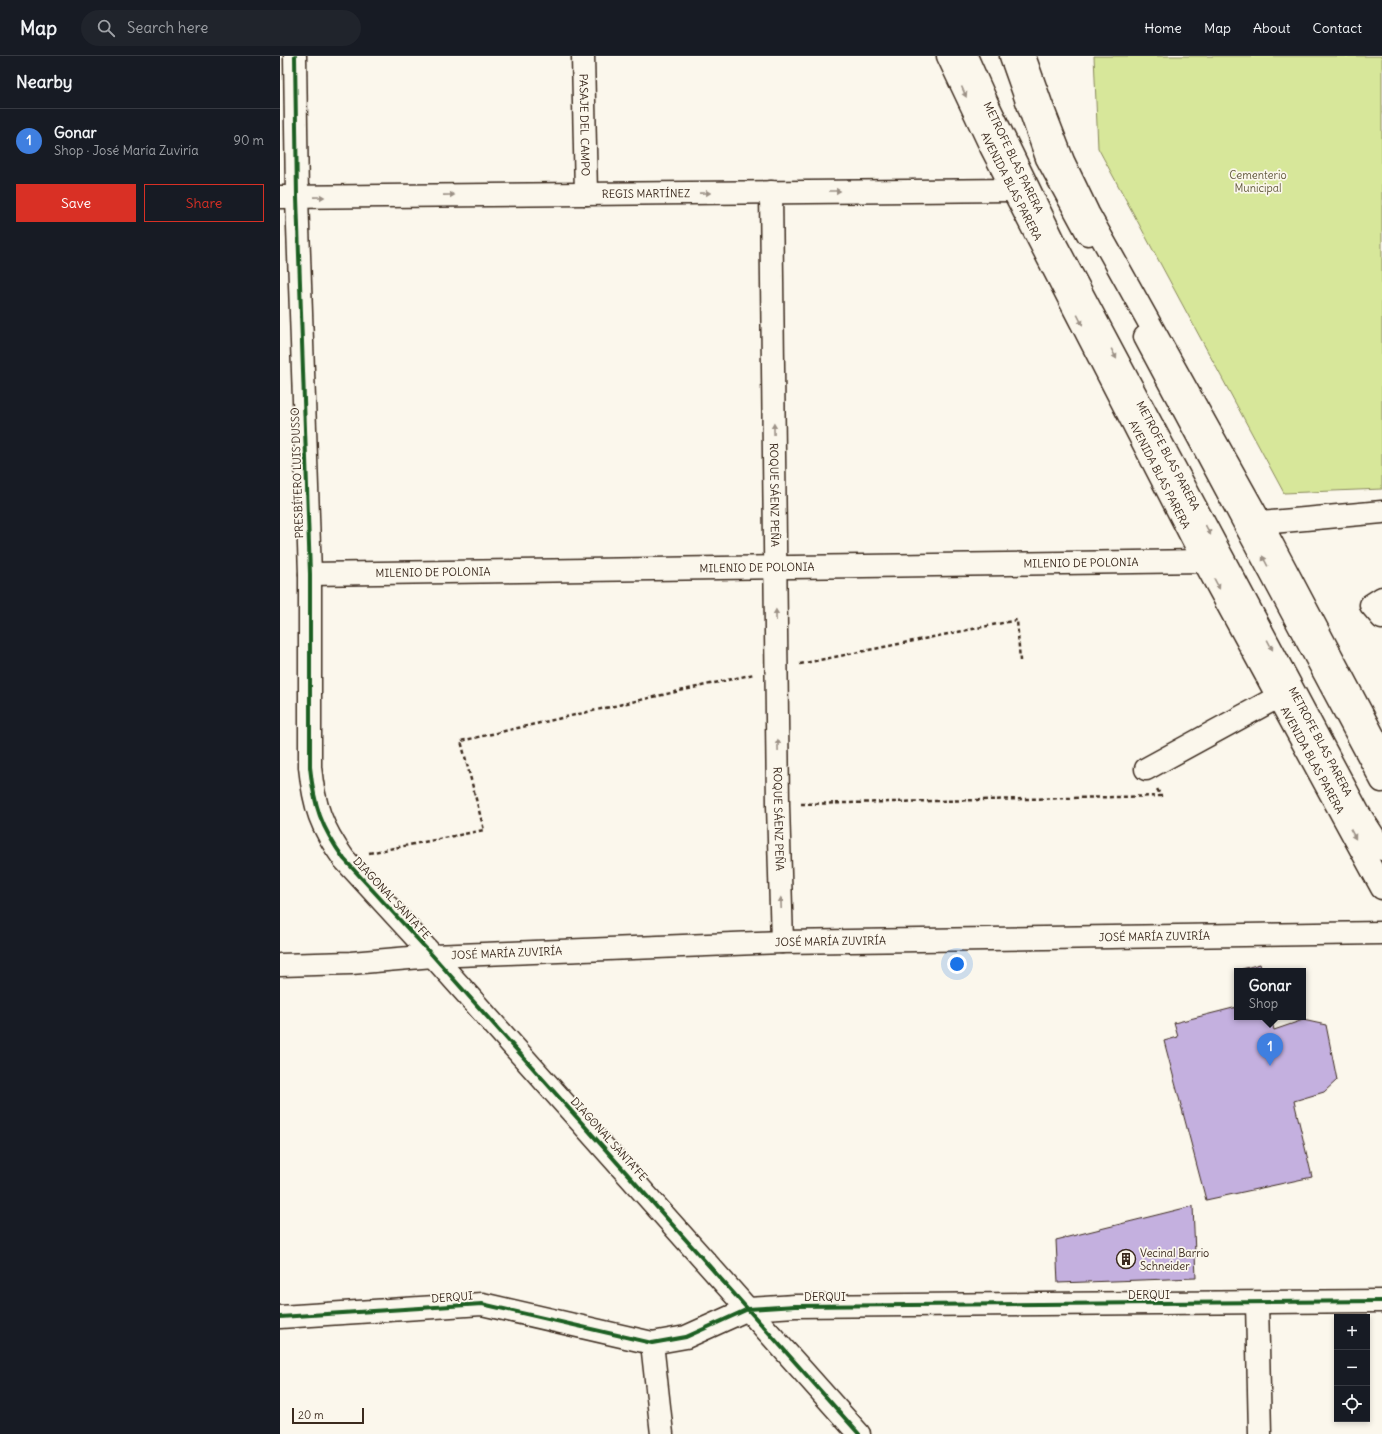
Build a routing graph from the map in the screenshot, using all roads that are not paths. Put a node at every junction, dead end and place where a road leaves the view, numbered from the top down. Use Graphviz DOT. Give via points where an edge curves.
graph roads {
  1 [pos="295,56"];
  2 [pos="583,56"];
  3 [pos="948,56"];
  4 [pos="966,56"];
  5 [pos="1012,56"];
  6 [pos="1024,56"];
  7 [pos="1013,190"];
  8 [pos="771,192"];
  9 [pos="586,194"];
  10 [pos="289,197"];
  11 [pos="1382,512"];
  12 [pos="1261,523"];
  13 [pos="1204,561"];
  14 [pos="776,568"];
  15 [pos="310,574"];
  16 [pos="1382,598"];
  17 [pos="1382,618"];
  18 [pos="1278,697"];
  19 [pos="1374,722"];
  20 [pos="1382,752"];
  21 [pos="1146,769"];
  22 [pos="1382,781"];
  23 [pos="1382,849"];
  24 [pos="344,859"];
  25 [pos="1382,888"];
  26 [pos="1382,933"];
  27 [pos="782,942"];
  28 [pos="433,956"];
  29 [pos="280,965"];
  30 [pos="1382,1301"];
  31 [pos="1257,1303"];
  32 [pos="748,1309"];
  33 [pos="280,1317"];
  34 [pos="652,1344"];
  35 [pos="662,1434"];
  36 [pos="859,1434"];
  37 [pos="1260,1434"];
  1 -- 10 [label="street, PRESBÍTERO LUIS DUSSO"];
  2 -- 9 [label="street, PASAJE DEL CAMPO"];
  3 -- 7 [label="street, AVENIDA BLAS PARERA, one-way"];
  4 -- 23 [label="street, METROFE BLAS PARERA, one-way" via="1056,244 1358,812"];
  22 -- 5 [label="street, one-way" via="1047,158"];
  6 -- 12 [label="street" via="1063,161 1088,213"];
  8 -- 7 [label="street, REGIS MARTÍNEZ, one-way"];
  7 -- 13 [label="street, AVENIDA BLAS PARERA, one-way"];
  9 -- 8 [label="street, REGIS MARTÍNEZ, one-way"];
  14 -- 8 [label="street, ROQUE SÁENZ PEÑA, one-way"];
  10 -- 9 [label="street, REGIS MARTÍNEZ, one-way"];
  10 -- 15 [label="street, PRESBÍTERO LUIS DUSSO"];
  11 -- 12 [label="street"];
  12 -- 19 [label="street"];
  13 -- 14 [label="street, MILENIO DE POLONIA"];
  13 -- 18 [label="street, AVENIDA BLAS PARERA, one-way"];
  14 -- 15 [label="street, MILENIO DE POLONIA"];
  27 -- 14 [label="street, ROQUE SÁENZ PEÑA, one-way"];
  15 -- 24 [label="street, PRESBÍTERO LUIS DUSSO" via="312,788 321,822"];
  16 -- 17 [label="street" via="1371,605"];
  18 -- 21 [label="street"];
  18 -- 25 [label="street, AVENIDA BLAS PARERA, one-way"];
  19 -- 20 [label="street"];
  24 -- 28 [label="street, DIAGONAL SANTA FE"];
  26 -- 27 [label="street, JOSÉ MARÍA ZUVIRÍA"];
  27 -- 28 [label="street, JOSÉ MARÍA ZUVIRÍA"];
  28 -- 29 [label="street, JOSÉ MARÍA ZUVIRÍA" via="351,963"];
  28 -- 32 [label="street, DIAGONAL SANTA FE"];
  30 -- 31 [label="street, DERQUI"];
  31 -- 32 [label="street, DERQUI" via="795,1306"];
  31 -- 37 [label="street"];
  32 -- 34 [label="street, DERQUI" via="686,1337"];
  32 -- 36 [label="street, DIAGONAL SANTA FE"];
  33 -- 34 [label="street, DERQUI" via="482,1304"];
  34 -- 35 [label="street"];
}
